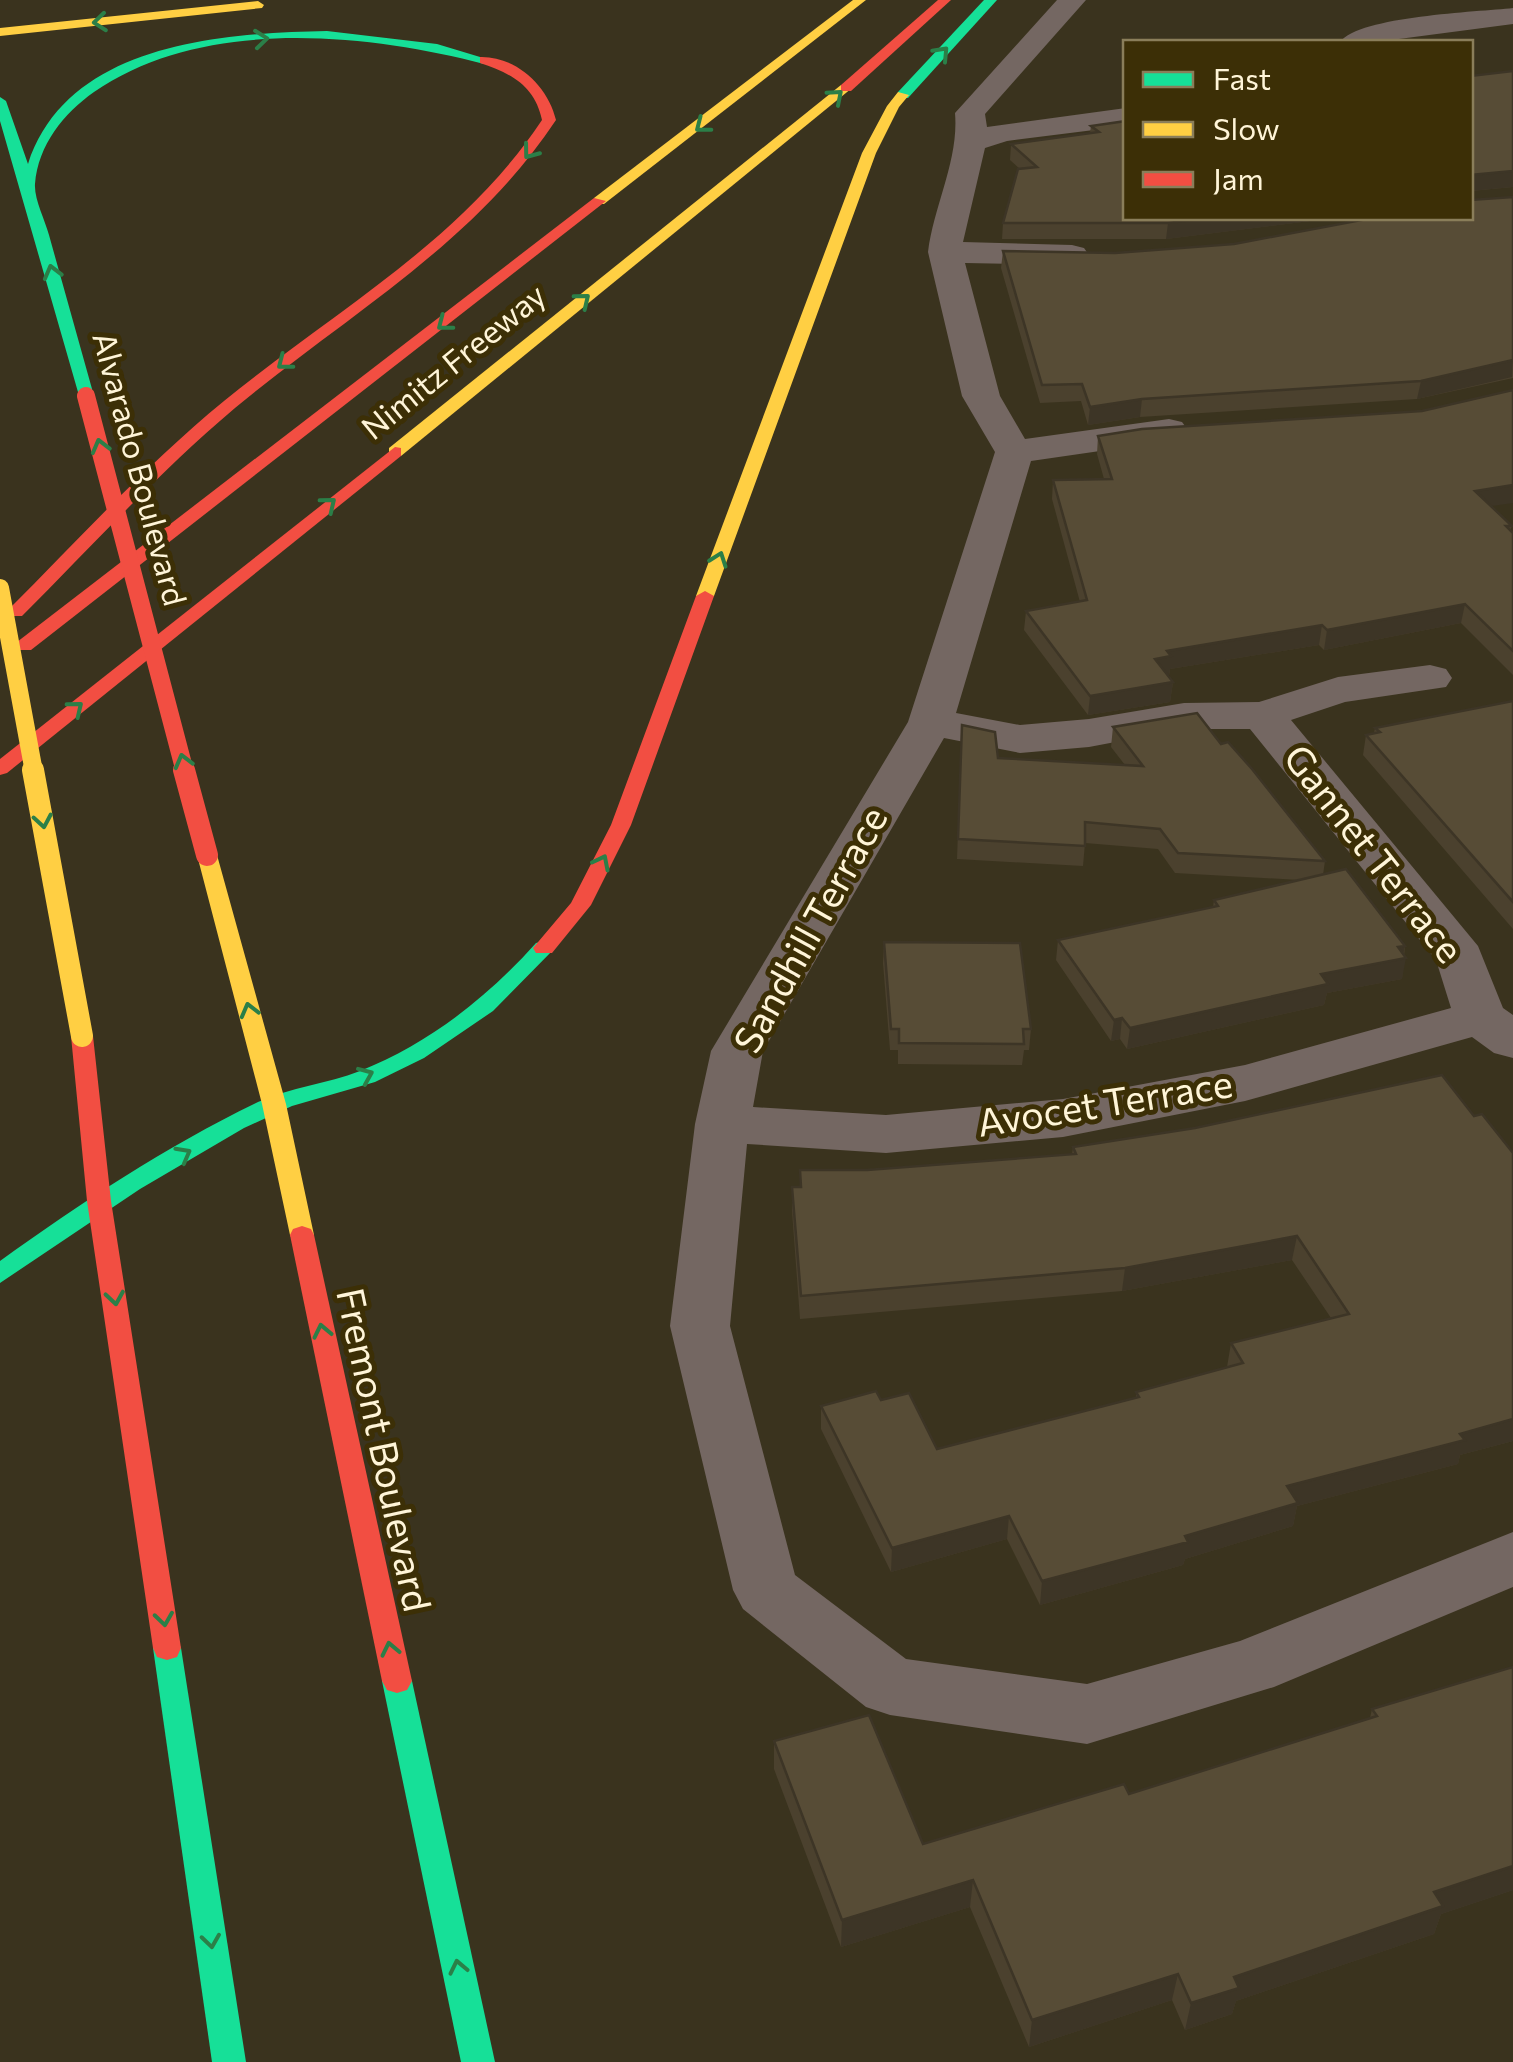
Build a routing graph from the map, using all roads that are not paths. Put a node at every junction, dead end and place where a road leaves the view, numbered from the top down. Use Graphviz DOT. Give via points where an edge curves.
graph roads {
  1 [pos="826,0"];
  2 [pos="860,0"];
  3 [pos="945,0"];
  4 [pos="990,0"];
  5 [pos="1072,0"];
  6 [pos="282,2"];
  7 [pos="1513,16"];
  8 [pos="0,32"];
  9 [pos="1358,40"];
  10 [pos="0,101"];
  11 [pos="1123,116"];
  12 [pos="969,144"];
  13 [pos="28,186"];
  14 [pos="505,244"];
  15 [pos="945,252"];
  16 [pos="1113,256"];
  17 [pos="1200,428"];
  18 [pos="1014,452"];
  19 [pos="142,516"];
  20 [pos="0,588"];
  21 [pos="8,618"];
  22 [pos="0,664"];
  23 [pos="1430,678"];
  24 [pos="1264,715"];
  25 [pos="932,722"];
  26 [pos="0,769"];
  27 [pos="208,855"];
  28 [pos="1497,1029"];
  29 [pos="274,1104"];
  30 [pos="722,1124"];
  31 [pos="99,1202"];
  32 [pos="0,1274"];
  33 [pos="1513,1559"];
  34 [pos="229,2062"];
  35 [pos="478,2062"];
  1 -- 14 [label="main road, Nimitz Freeway"];
  2 -- 22 [label="main road, one-way"];
  26 -- 3 [label="main road, Nimitz Freeway, one-way" via="829,103"];
  29 -- 4 [label="main road, one-way" via="366,1077 454,1031 525,971 580,905 621,825 869,154 893,106"];
  5 -- 12 [label="street" via="970,112"];
  6 -- 8 [label="main road, one-way"];
  7 -- 9 [label="street"];
  10 -- 13 [label="main road, Alvarado Boulevard"];
  11 -- 12 [label="street" via="1003,132"];
  12 -- 15 [label="street"];
  13 -- 21 [label="main road, one-way" via="44,134 68,103 148,62 226,43 297,35 429,44 524,76 544,98 549,120 528,158 478,206 227,407"];
  27 -- 13 [label="main road, Alvarado Boulevard, one-way, bridge"];
  15 -- 16 [label="street"];
  15 -- 18 [label="street" via="981,396"];
  17 -- 18 [label="street"];
  18 -- 25 [label="street, Sandhill Terrace"];
  19 -- 21 [label="main road"];
  20 -- 31 [label="main road, one-way, bridge" via="82,1036"];
  23 -- 24 [label="street" via="1338,690"];
  24 -- 25 [label="street" via="1184,716 1020,738"];
  24 -- 28 [label="street, Gannet Terrace" via="1460,958"];
  25 -- 30 [label="street, Sandhill Terrace" via="738,1051"];
  29 -- 27 [label="main road, Fremont Boulevard, one-way"];
  28 -- 30 [label="street, Avocet Terrace" via="1063,1118 886,1134"];
  31 -- 29 [label="main road, one-way"];
  35 -- 29 [label="main road, Fremont Boulevard, one-way"];
  30 -- 33 [label="street, Sandhill Terrace" via="700,1326 766,1590 890,1686 1087,1714 1250,1666"];
  31 -- 32 [label="main road"];
  31 -- 34 [label="main road, one-way"];
}
